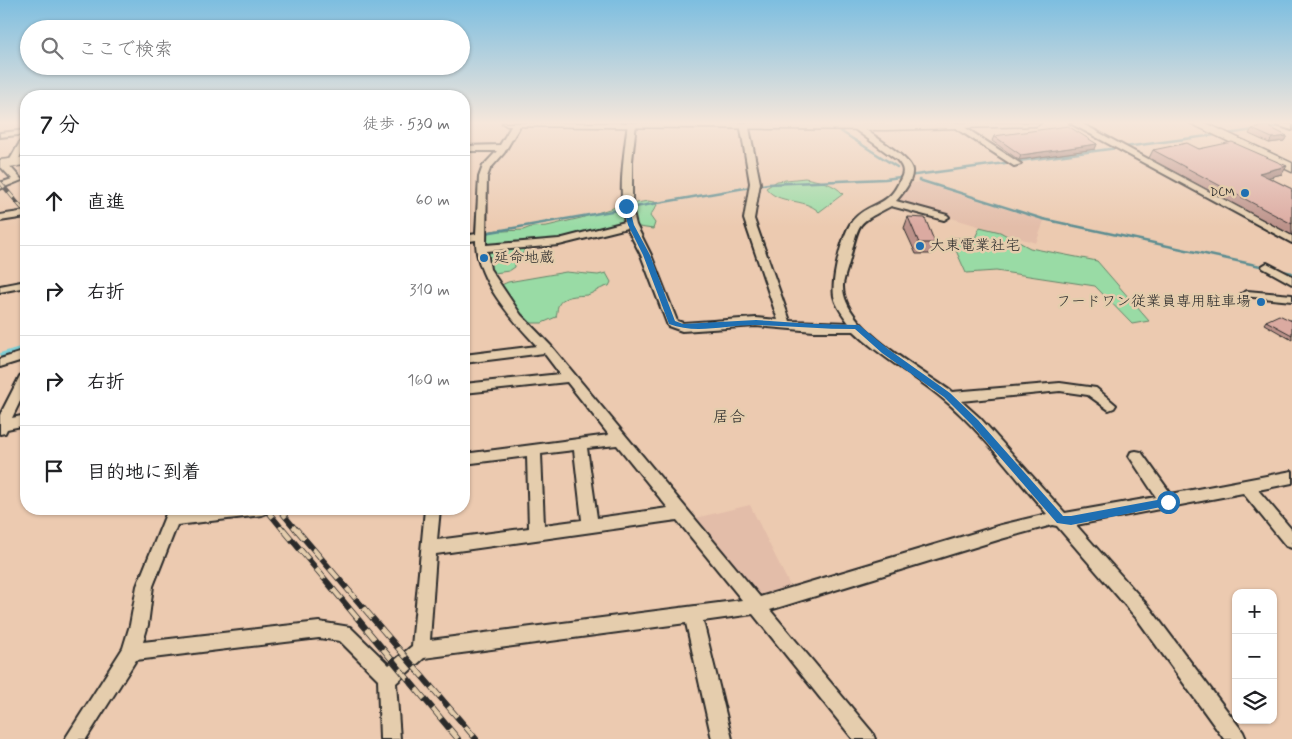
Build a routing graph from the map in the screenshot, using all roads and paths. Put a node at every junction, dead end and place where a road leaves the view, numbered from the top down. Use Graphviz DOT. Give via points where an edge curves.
graph roads {
  1 [pos="495,157"];
  2 [pos="630,157"];
  3 [pos="749,157"];
  4 [pos="899,157"];
  5 [pos="1006,157"];
  6 [pos="1138,157"];
  7 [pos="1274,157"];
  8 [pos="20,162"];
  9 [pos="1015,163"];
  10 [pos="5,164"];
  11 [pos="1289,164"];
  12 [pos="18,180"];
  13 [pos="0,186"];
  14 [pos="891,201"];
  15 [pos="20,215"];
  16 [pos="944,217"];
  17 [pos="0,218"];
  18 [pos="630,224"];
  19 [pos="481,236"];
  20 [pos="470,238"];
  21 [pos="1292,240"];
  22 [pos="481,248"];
  23 [pos="1271,269"];
  24 [pos="1292,281"];
  25 [pos="20,285"];
  26 [pos="0,289"];
  27 [pos="1247,294"];
  28 [pos="1292,298"];
  29 [pos="785,324"];
  30 [pos="857,327"];
  31 [pos="547,350"];
  32 [pos="20,357"];
  33 [pos="470,358"];
  34 [pos="0,363"];
  35 [pos="570,377"];
  36 [pos="20,388"];
  37 [pos="470,388"];
  38 [pos="949,397"];
  39 [pos="1109,405"];
  40 [pos="20,421"];
  41 [pos="1,426"];
  42 [pos="620,439"];
  43 [pos="580,445"];
  44 [pos="534,451"];
  45 [pos="1136,456"];
  46 [pos="470,458"];
  47 [pos="1292,477"];
  48 [pos="1245,486"];
  49 [pos="1168,502"];
  50 [pos="681,513"];
  51 [pos="173,515"];
  52 [pos="432,515"];
  53 [pos="1061,520"];
  54 [pos="590,525"];
  55 [pos="537,533"];
  56 [pos="1292,541"];
  57 [pos="430,548"];
  58 [pos="757,606"];
  59 [pos="692,613"];
  60 [pos="420,650"];
  61 [pos="131,652"];
  62 [pos="389,677"];
  63 [pos="75,739"];
  64 [pos="390,739"];
  65 [pos="722,739"];
  66 [pos="865,739"];
  67 [pos="1236,739"];
  1 -- 19 [label="street" via="483,176"];
  2 -- 18 [label="street" via="627,208"];
  3 -- 29 [label="street" via="754,186 749,219"];
  4 -- 14 [label="street" via="905,162 907,176"];
  5 -- 9 [label="street"];
  6 -- 21 [label="street"];
  7 -- 11 [label="main road"];
  8 -- 10 [label="street"];
  10 -- 12 [label="street"];
  12 -- 13 [label="street"];
  14 -- 16 [label="street"];
  14 -- 30 [label="street" via="856,221 842,262 838,294"];
  15 -- 17 [label="street"];
  18 -- 22 [label="street" via="559,242"];
  18 -- 29 [label="street" via="646,255 672,323 682,327 756,322"];
  19 -- 20 [label="street"];
  19 -- 22 [label="street"];
  22 -- 31 [label="street" via="485,269 517,318"];
  23 -- 24 [label="street"];
  25 -- 26 [label="street"];
  27 -- 28 [label="street"];
  29 -- 30 [label="street"];
  30 -- 38 [label="street"];
  31 -- 33 [label="street"];
  31 -- 35 [label="street"];
  32 -- 34 [label="street"];
  35 -- 37 [label="street"];
  35 -- 42 [label="street"];
  36 -- 41 [label="street"];
  38 -- 39 [label="street" via="1040,388 1085,388 1098,394"];
  38 -- 53 [label="street"];
  40 -- 41 [label="street"];
  42 -- 43 [label="street"];
  42 -- 50 [label="street"];
  43 -- 44 [label="street"];
  43 -- 54 [label="street"];
  44 -- 46 [label="street"];
  44 -- 55 [label="street"];
  45 -- 49 [label="street"];
  47 -- 48 [label="street"];
  48 -- 49 [label="street"];
  48 -- 56 [label="street"];
  49 -- 53 [label="street"];
  50 -- 54 [label="street"];
  50 -- 58 [label="street"];
  51 -- 61 [label="street" via="145,586"];
  52 -- 57 [label="street"];
  53 -- 58 [label="street" via="1052,519 1001,532"];
  53 -- 67 [label="street" via="1144,614"];
  54 -- 55 [label="street"];
  55 -- 57 [label="street"];
  57 -- 60 [label="street"];
  58 -- 59 [label="street"];
  58 -- 66 [label="street"];
  59 -- 60 [label="street"];
  59 -- 65 [label="street"];
  60 -- 62 [label="street"];
  61 -- 62 [label="street" via="332,631 344,633"];
  61 -- 63 [label="street"];
  62 -- 64 [label="street"];
}
